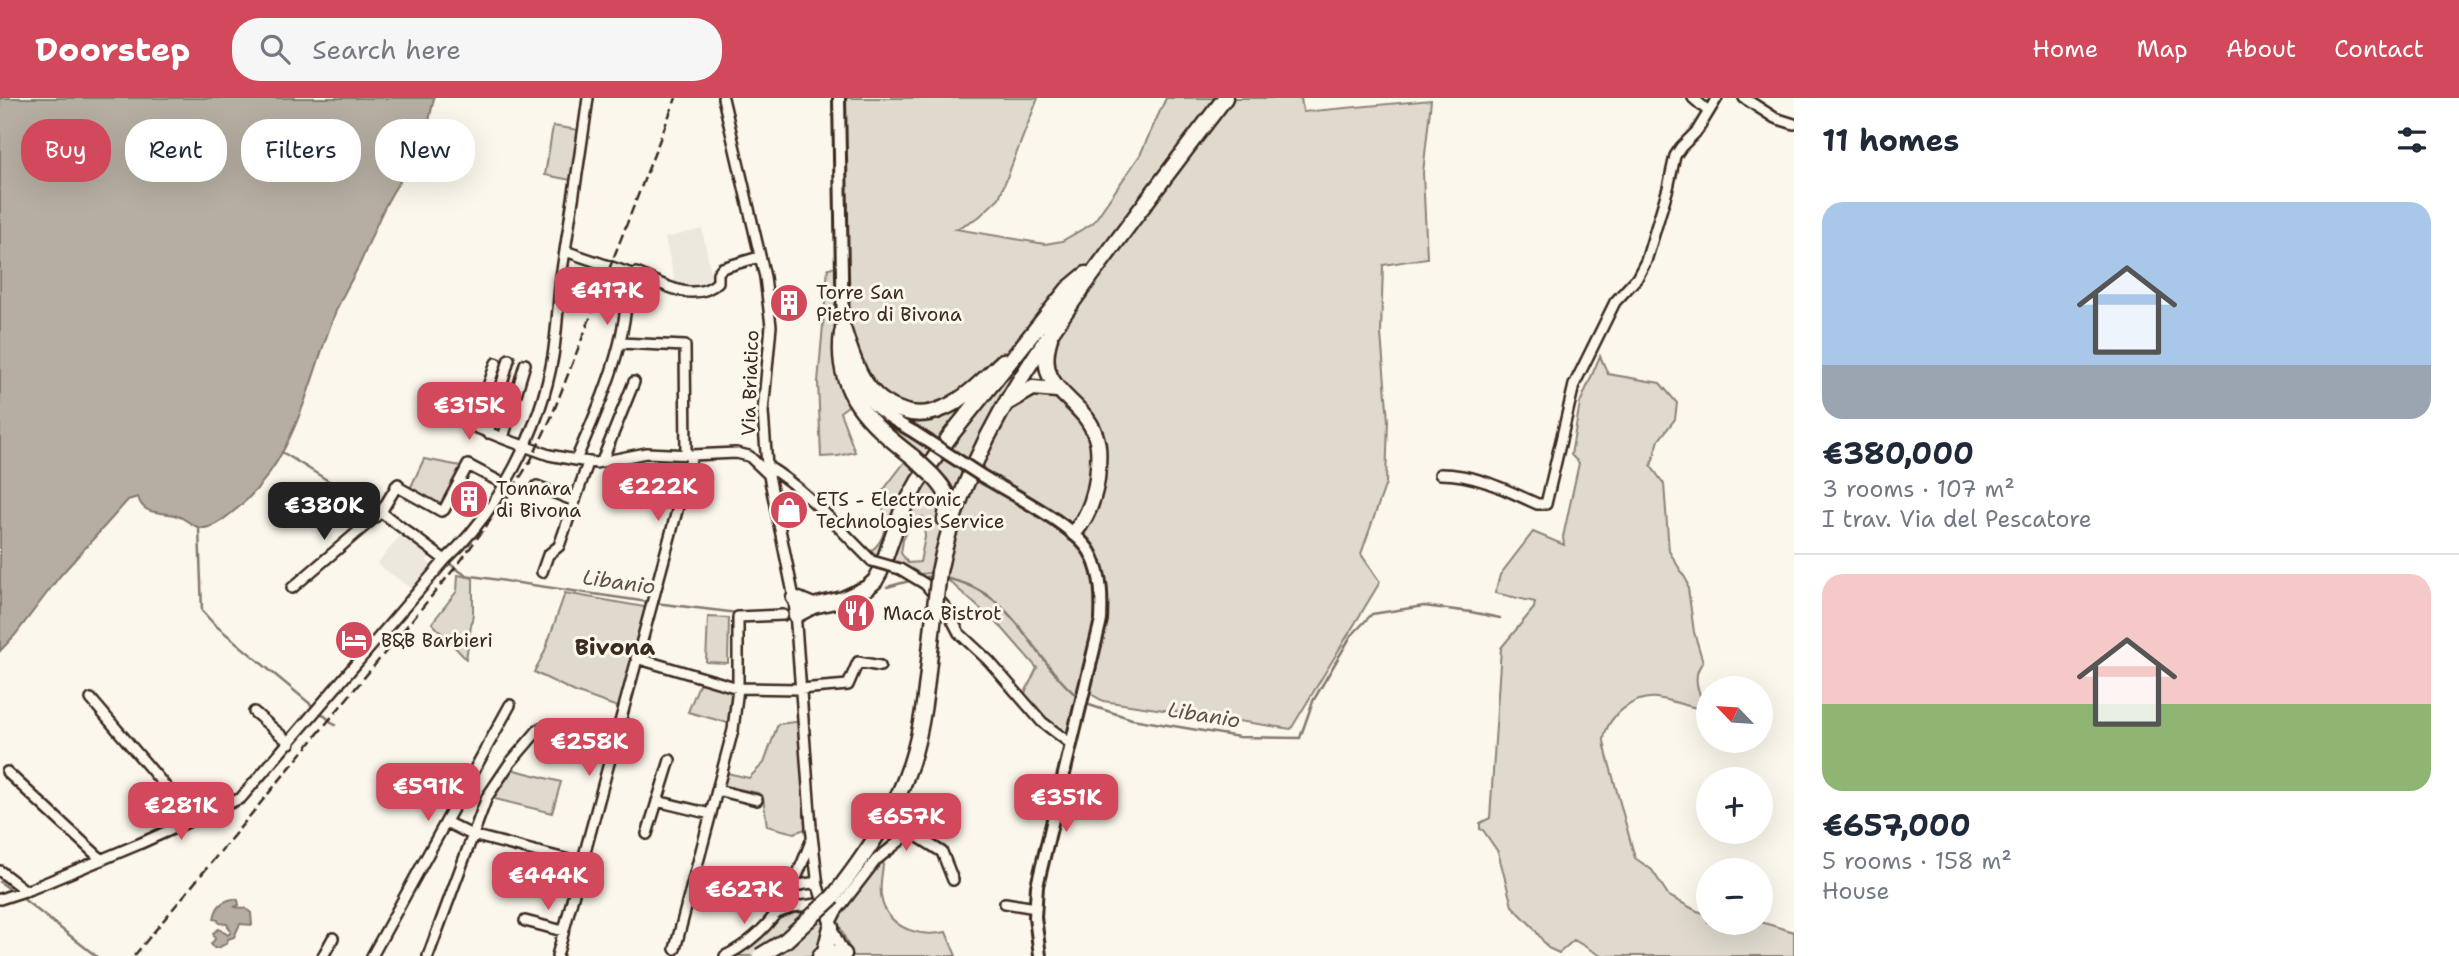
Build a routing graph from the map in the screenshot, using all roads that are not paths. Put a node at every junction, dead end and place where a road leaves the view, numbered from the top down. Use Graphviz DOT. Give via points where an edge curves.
graph roads {
  1 [pos="588,98"];
  2 [pos="723,98"];
  3 [pos="839,98"];
  4 [pos="1225,98"];
  5 [pos="1693,98"];
  6 [pos="1717,98"];
  7 [pos="1744,98"];
  8 [pos="1708,111"];
  9 [pos="1794,124"];
  10 [pos="565,251"];
  11 [pos="759,257"];
  12 [pos="1105,257"];
  13 [pos="632,274"];
  14 [pos="1054,327"];
  15 [pos="843,328"];
  16 [pos="1032,335"];
  17 [pos="620,343"];
  18 [pos="509,359"];
  19 [pos="496,363"];
  20 [pos="525,364"];
  21 [pos="634,382"];
  22 [pos="1057,390"];
  23 [pos="1003,406"];
  24 [pos="425,407"];
  25 [pos="474,428"];
  26 [pos="488,433"];
  27 [pos="503,438"];
  28 [pos="526,442"];
  29 [pos="689,455"];
  30 [pos="576,460"];
  31 [pos="602,461"];
  32 [pos="588,463"];
  33 [pos="768,470"];
  34 [pos="1440,474"];
  35 [pos="504,484"];
  36 [pos="537,486"];
  37 [pos="575,501"];
  38 [pos="381,512"];
  39 [pos="1074,533"];
  40 [pos="944,548"];
  41 [pos="445,560"];
  42 [pos="542,572"];
  43 [pos="292,589"];
  44 [pos="794,598"];
  45 [pos="813,606"];
  46 [pos="790,615"];
  47 [pos="636,657"];
  48 [pos="880,666"];
  49 [pos="738,688"];
  50 [pos="800,688"];
  51 [pos="91,699"];
  52 [pos="510,705"];
  53 [pos="254,712"];
  54 [pos="539,729"];
  55 [pos="289,743"];
  56 [pos="1071,744"];
  57 [pos="670,760"];
  58 [pos="7,772"];
  59 [pos="717,790"];
  60 [pos="757,800"];
  61 [pos="657,801"];
  62 [pos="710,814"];
  63 [pos="194,820"];
  64 [pos="446,822"];
  65 [pos="647,834"];
  66 [pos="472,835"];
  67 [pos="812,839"];
  68 [pos="102,860"];
  69 [pos="582,863"];
  70 [pos="0,871"];
  71 [pos="953,880"];
  72 [pos="794,886"];
  73 [pos="818,886"];
  74 [pos="26,891"];
  75 [pos="690,892"];
  76 [pos="0,900"];
  77 [pos="1005,903"];
  78 [pos="739,905"];
  79 [pos="806,905"];
  80 [pos="1036,908"];
  81 [pos="777,913"];
  82 [pos="525,921"];
  83 [pos="830,922"];
  84 [pos="563,931"];
  85 [pos="333,938"];
  86 [pos="676,949"];
  87 [pos="822,953"];
  88 [pos="844,955"];
  89 [pos="323,956"];
  90 [pos="372,956"];
  91 [pos="428,956"];
  92 [pos="556,956"];
  93 [pos="724,956"];
  94 [pos="760,956"];
  95 [pos="1040,956"];
  1 -- 10 [label="street"];
  2 -- 11 [label="street, Via Briatico"];
  3 -- 15 [label="street"];
  4 -- 12 [label="main road"];
  5 -- 8 [label="street"];
  6 -- 8 [label="street"];
  7 -- 9 [label="street"];
  8 -- 34 [label="street" via="1675,156 1642,270 1615,302 1574,385 1546,504 1536,504 1482,480"];
  10 -- 13 [label="street"];
  10 -- 28 [label="street" via="553,357"];
  11 -- 13 [label="street" via="722,268 713,287 695,292 680,292"];
  11 -- 33 [label="street, Via Briatico" via="771,326 763,412"];
  12 -- 14 [label="main road"];
  12 -- 16 [label="main road" via="1069,289"];
  13 -- 17 [label="street"];
  14 -- 22 [label="main road" via="1046,364"];
  14 -- 23 [label="main road"];
  15 -- 16 [label="main road" via="853,361 874,395 907,413 928,414 955,402"];
  15 -- 39 [label="street, bridge" via="848,366 869,403"];
  15 -- 40 [label="main road, bridge" via="839,354 848,388 876,426 947,490 949,503 941,537"];
  16 -- 45 [label="main road" via="918,482 875,581 843,599"];
  17 -- 29 [label="street" via="685,346"];
  17 -- 30 [label="street"];
  18 -- 26 [label="street"];
  19 -- 25 [label="street"];
  20 -- 27 [label="street"];
  21 -- 31 [label="street"];
  22 -- 23 [label="main road" via="1033,388"];
  22 -- 39 [label="main road" via="1083,415 1097,440 1095,491 1085,520"];
  23 -- 40 [label="main road" via="971,472"];
  24 -- 25 [label="street"];
  25 -- 26 [label="street"];
  26 -- 27 [label="street"];
  27 -- 28 [label="street"];
  28 -- 30 [label="street" via="549,455"];
  28 -- 35 [label="street"];
  29 -- 31 [label="street" via="646,453"];
  29 -- 33 [label="street" via="736,453"];
  29 -- 47 [label="street"];
  30 -- 32 [label="street"];
  31 -- 32 [label="street"];
  32 -- 37 [label="street"];
  33 -- 44 [label="street, Via Briatico"];
  33 -- 56 [label="street, bridge" via="780,474 872,561 922,582 946,608 959,633 1042,722"];
  35 -- 38 [label="street" via="468,465 444,510 398,484"];
  35 -- 41 [label="street" via="472,532"];
  36 -- 37 [label="street"];
  37 -- 42 [label="street" via="559,546 548,555"];
  38 -- 41 [label="street"];
  38 -- 43 [label="street"];
  39 -- 56 [label="street" via="1091,554 1102,591 1101,620"];
  40 -- 94 [label="main road, bridge" via="920,721 911,763 895,803 872,847 833,897 786,940"];
  41 -- 55 [label="street"];
  44 -- 45 [label="main road"];
  44 -- 46 [label="street, Via Briatico"];
  45 -- 46 [label="main road"];
  46 -- 49 [label="street" via="738,617"];
  46 -- 50 [label="street, Via Briatico"];
  47 -- 49 [label="street"];
  47 -- 69 [label="street"];
  48 -- 50 [label="street" via="858,662 848,685"];
  49 -- 50 [label="street"];
  49 -- 59 [label="street" via="733,730"];
  50 -- 67 [label="street, Via Briatico"];
  51 -- 63 [label="street"];
  52 -- 64 [label="street"];
  53 -- 55 [label="street"];
  54 -- 66 [label="street" via="487,797"];
  55 -- 63 [label="street" via="241,798"];
  56 -- 80 [label="street" via="1037,886"];
  57 -- 61 [label="street"];
  58 -- 68 [label="street"];
  59 -- 60 [label="street"];
  59 -- 62 [label="street"];
  61 -- 62 [label="street"];
  61 -- 65 [label="street"];
  62 -- 75 [label="street"];
  63 -- 68 [label="street"];
  64 -- 66 [label="street"];
  64 -- 90 [label="street"];
  66 -- 69 [label="street"];
  66 -- 91 [label="street"];
  67 -- 72 [label="street"];
  67 -- 73 [label="street, Via Briatico"];
  68 -- 74 [label="street"];
  69 -- 84 [label="street"];
  70 -- 74 [label="street"];
  71 -- 83 [label="street" via="942,852 915,835 906,836 876,860"];
  72 -- 73 [label="street"];
  72 -- 81 [label="street"];
  73 -- 79 [label="street"];
  73 -- 83 [label="street, Via Briatico"];
  74 -- 76 [label="street"];
  75 -- 78 [label="street"];
  75 -- 86 [label="street"];
  77 -- 80 [label="street"];
  79 -- 81 [label="street"];
  79 -- 83 [label="street" via="817,904"];
  80 -- 95 [label="street"];
  81 -- 93 [label="street" via="751,940"];
  82 -- 84 [label="street"];
  83 -- 87 [label="main road"];
  83 -- 88 [label="street, Via Briatico"];
  84 -- 92 [label="street"];
  85 -- 89 [label="street"];
  87 -- 88 [label="main road"];
}
